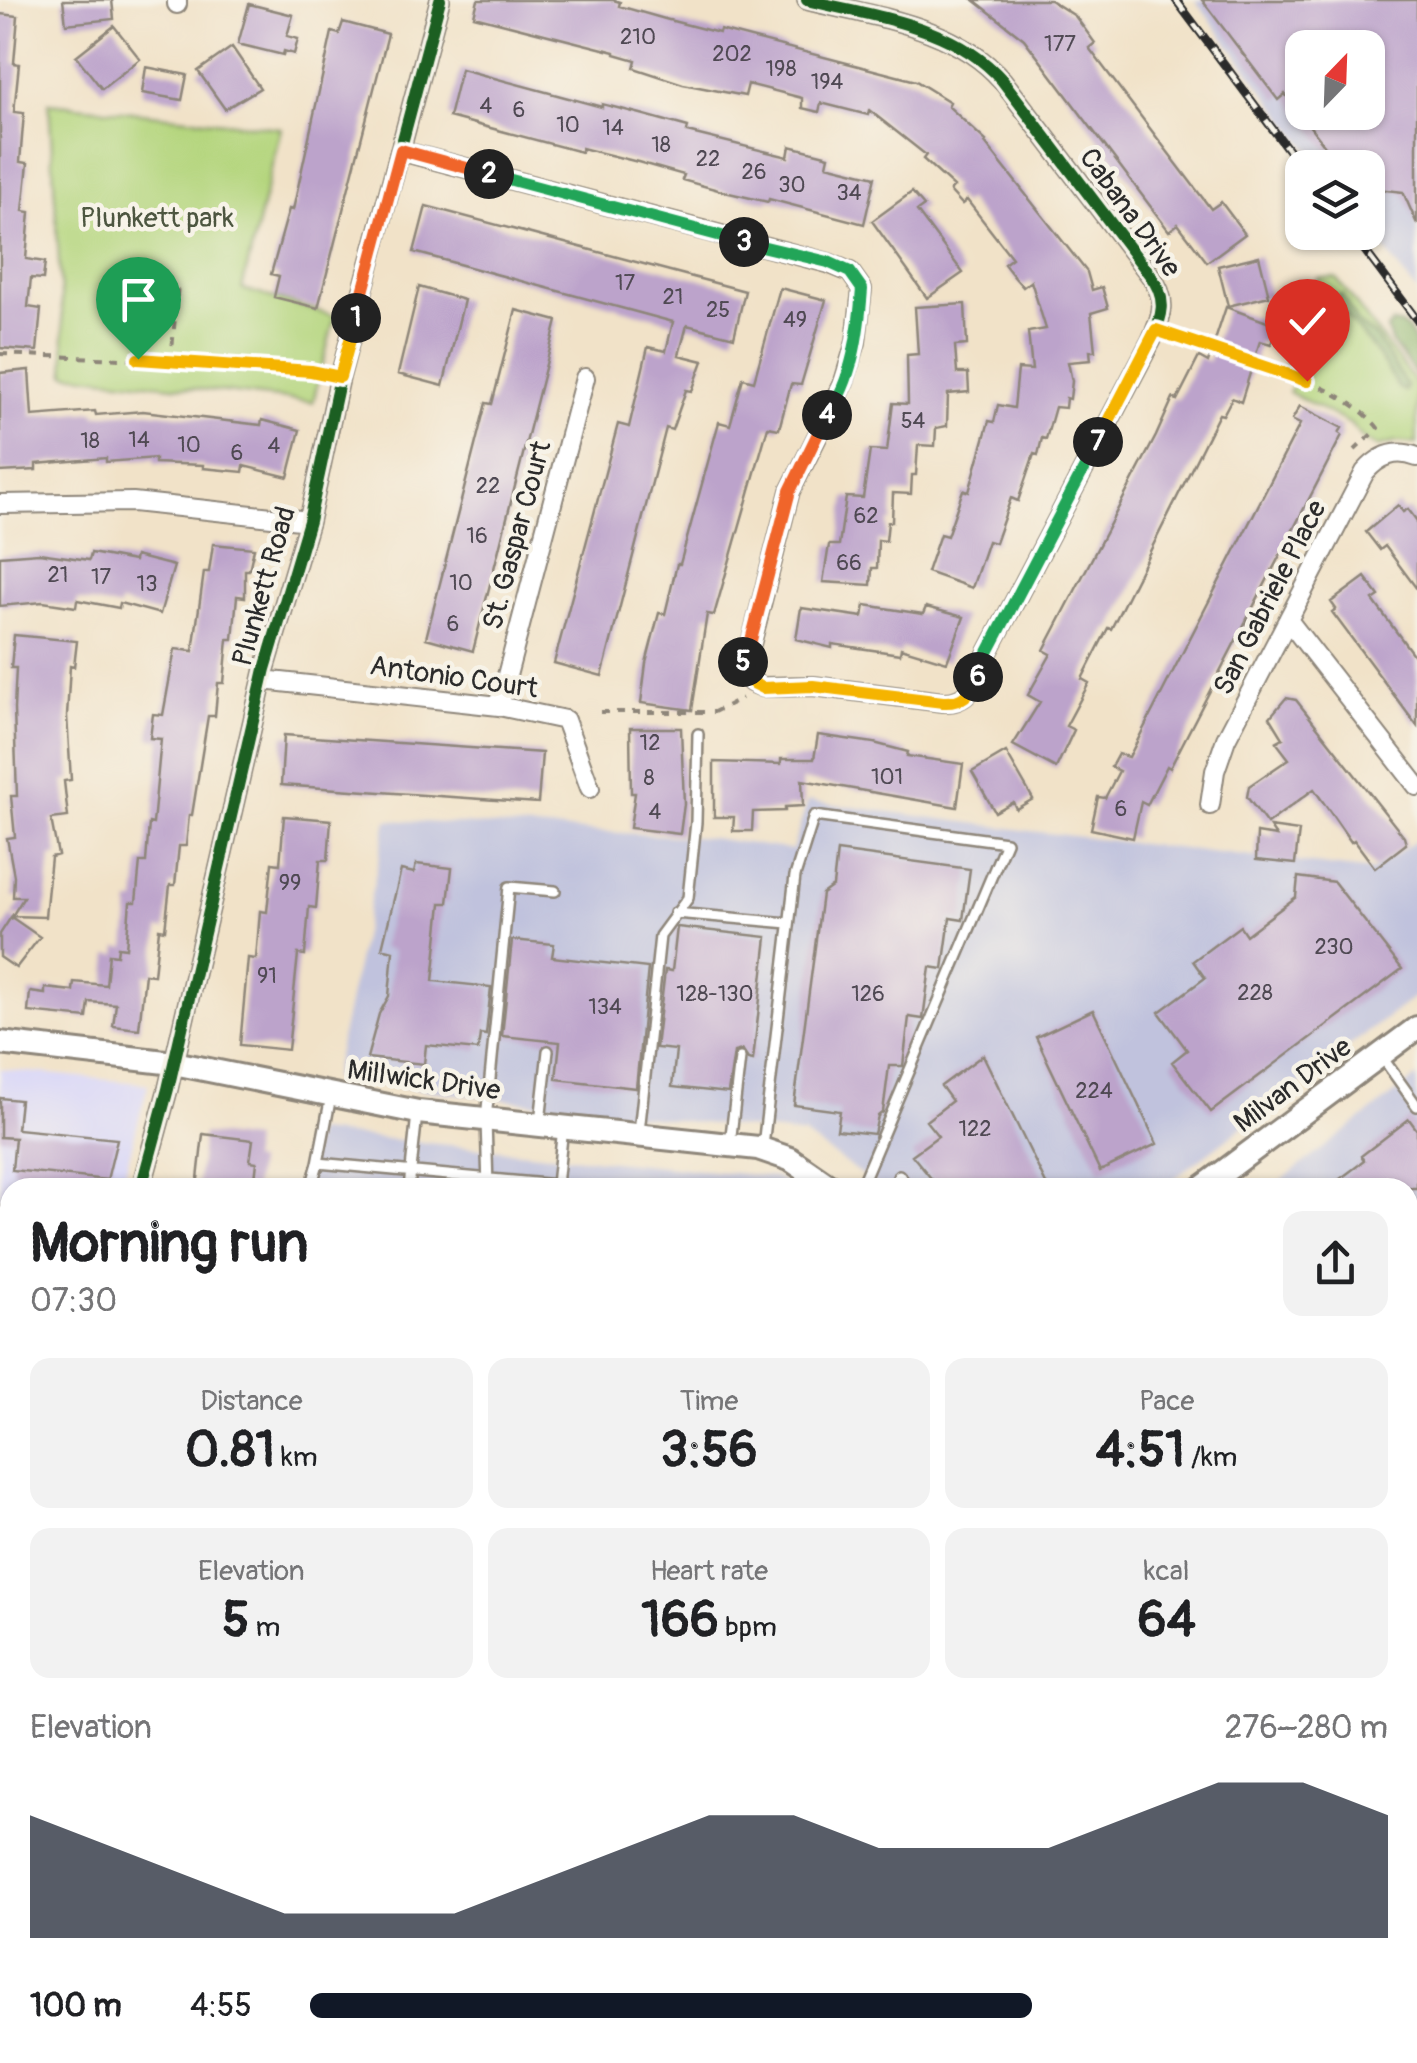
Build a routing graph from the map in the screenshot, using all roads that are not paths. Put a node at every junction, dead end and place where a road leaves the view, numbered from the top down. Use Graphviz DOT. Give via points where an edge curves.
graph roads {
  1 [pos="440,0"];
  2 [pos="807,0"];
  3 [pos="401,150"];
  4 [pos="586,378"];
  5 [pos="1417,457"];
  6 [pos="0,504"];
  7 [pos="309,520"];
  8 [pos="1288,620"];
  9 [pos="263,680"];
  10 [pos="499,706"];
  11 [pos="698,734"];
  12 [pos="1417,786"];
  13 [pos="590,788"];
  14 [pos="1210,805"];
  15 [pos="555,891"];
  16 [pos="675,913"];
  17 [pos="789,923"];
  18 [pos="1417,1028"];
  19 [pos="0,1044"];
  20 [pos="548,1051"];
  21 [pos="1380,1055"];
  22 [pos="740,1058"];
  23 [pos="174,1063"];
  24 [pos="1417,1078"];
  25 [pos="1404,1088"];
  26 [pos="331,1096"];
  27 [pos="1417,1106"];
  28 [pos="418,1112"];
  29 [pos="486,1119"];
  30 [pos="551,1126"];
  31 [pos="639,1135"];
  32 [pos="730,1144"];
  33 [pos="763,1149"];
  34 [pos="318,1163"];
  35 [pos="411,1172"];
  36 [pos="145,1178"];
  37 [pos="313,1178"];
  38 [pos="410,1178"];
  39 [pos="453,1178"];
  40 [pos="488,1178"];
  41 [pos="556,1178"];
  42 [pos="818,1178"];
  43 [pos="864,1178"];
  44 [pos="1215,1178"];
  1 -- 3 [label="street, Plunkett Road"];
  2 -- 3 [label="street, Cabana Drive" via="938,34 986,63 1158,285 1164,309 974,686 953,702 813,686 763,688 751,682 742,658 790,491 843,385 856,342 862,289 850,272"];
  3 -- 7 [label="street, Plunkett Road"];
  4 -- 10 [label="street, St. Gaspar Court"];
  5 -- 8 [label="street, San Gabriele Place" via="1392,454 1365,472"];
  6 -- 7 [label="street" via="133,502"];
  7 -- 9 [label="street, Plunkett Road"];
  8 -- 12 [label="street"];
  8 -- 14 [label="street, San Gabriele Place" via="1221,749"];
  9 -- 10 [label="street, Antonio Court"];
  9 -- 23 [label="street, Plunkett Road"];
  10 -- 13 [label="street, Antonio Court" via="564,720"];
  11 -- 16 [label="lane" via="688,898"];
  15 -- 29 [label="lane" via="509,887"];
  16 -- 17 [label="lane"];
  16 -- 31 [label="lane" via="660,936"];
  17 -- 33 [label="lane"];
  17 -- 43 [label="lane" via="814,816 1006,842"];
  18 -- 21 [label="street, Milvan Drive"];
  19 -- 23 [label="street, Millwick Drive"];
  20 -- 30 [label="lane"];
  21 -- 25 [label="lane"];
  21 -- 44 [label="street, Milvan Drive"];
  22 -- 32 [label="lane"];
  23 -- 26 [label="street, Millwick Drive"];
  23 -- 36 [label="street, Plunkett Road"];
  24 -- 25 [label="lane"];
  25 -- 27 [label="lane"];
  26 -- 28 [label="street, Millwick Drive"];
  26 -- 34 [label="lane"];
  28 -- 29 [label="street, Millwick Drive"];
  28 -- 35 [label="lane"];
  29 -- 30 [label="street, Millwick Drive"];
  29 -- 40 [label="lane"];
  30 -- 31 [label="street, Millwick Drive"];
  30 -- 41 [label="lane"];
  31 -- 32 [label="street, Millwick Drive"];
  32 -- 33 [label="street, Millwick Drive"];
  33 -- 42 [label="street, Millwick Drive"];
  34 -- 35 [label="lane"];
  34 -- 37 [label="lane"];
  35 -- 38 [label="lane"];
  35 -- 39 [label="lane"];
}
